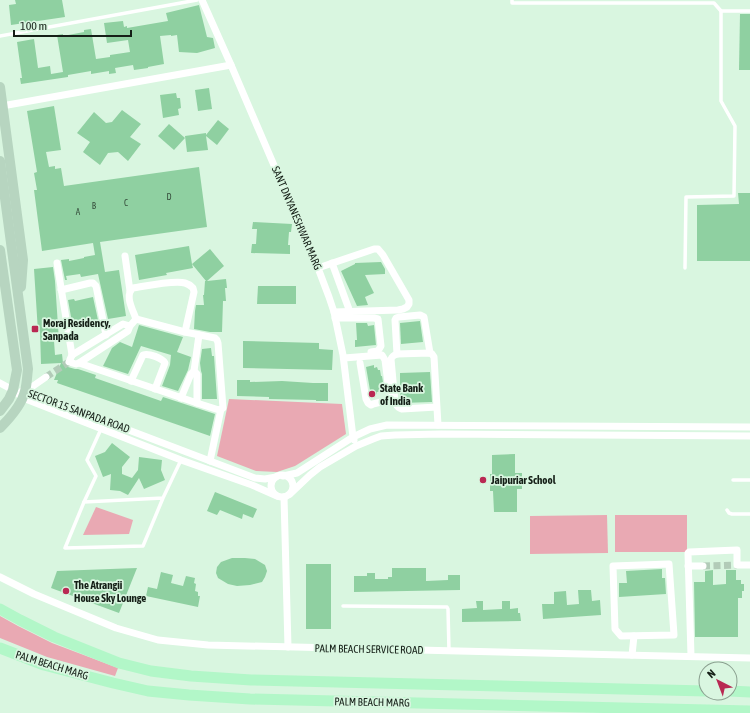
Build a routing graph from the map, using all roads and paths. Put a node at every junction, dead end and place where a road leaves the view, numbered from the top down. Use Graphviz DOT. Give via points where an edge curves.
graph roads {
  1 [pos="197,0"];
  2 [pos="202,0"];
  3 [pos="512,0"];
  4 [pos="721,10"];
  5 [pos="750,10"];
  6 [pos="0,36"];
  7 [pos="232,65"];
  8 [pos="0,87"];
  9 [pos="2,106"];
  10 [pos="0,161"];
  11 [pos="0,250"];
  12 [pos="125,256"];
  13 [pos="57,263"];
  14 [pos="332,263"];
  15 [pos="318,268"];
  16 [pos="685,268"];
  17 [pos="0,287"];
  18 [pos="61,290"];
  19 [pos="130,291"];
  20 [pos="343,292"];
  21 [pos="329,296"];
  22 [pos="20,309"];
  23 [pos="8,310"];
  24 [pos="350,312"];
  25 [pos="334,315"];
  26 [pos="136,319"];
  27 [pos="130,326"];
  28 [pos="185,332"];
  29 [pos="106,335"];
  30 [pos="199,335"];
  31 [pos="430,353"];
  32 [pos="397,354"];
  33 [pos="72,355"];
  34 [pos="344,357"];
  35 [pos="79,363"];
  36 [pos="360,363"];
  37 [pos="194,371"];
  38 [pos="46,377"];
  39 [pos="131,381"];
  40 [pos="0,383"];
  41 [pos="155,389"];
  42 [pos="13,390"];
  43 [pos="24,395"];
  44 [pos="181,398"];
  45 [pos="197,403"];
  46 [pos="437,407"];
  47 [pos="221,409"];
  48 [pos="0,411"];
  49 [pos="438,425"];
  50 [pos="750,427"];
  51 [pos="0,428"];
  52 [pos="101,429"];
  53 [pos="750,436"];
  54 [pos="353,437"];
  55 [pos="356,446"];
  56 [pos="181,460"];
  57 [pos="210,461"];
  58 [pos="280,477"];
  59 [pos="733,480"];
  60 [pos="750,480"];
  61 [pos="283,496"];
  62 [pos="163,498"];
  63 [pos="84,502"];
  64 [pos="727,510"];
  65 [pos="750,514"];
  66 [pos="750,565"];
  67 [pos="688,566"];
  68 [pos="703,566"];
  69 [pos="0,577"];
  70 [pos="343,606"];
  71 [pos="0,609"];
  72 [pos="634,636"];
  73 [pos="288,647"];
  74 [pos="0,648"];
  75 [pos="449,651"];
  76 [pos="632,655"];
  77 [pos="691,656"];
  78 [pos="750,658"];
  79 [pos="698,691"];
  80 [pos="738,691"];
  81 [pos="750,692"];
  82 [pos="750,711"];
  1 -- 6 [label="lane"];
  2 -- 7 [label="street, SANT DNYANESHWAR MARG"];
  3 -- 4 [label="lane" via="512,3 714,3"];
  4 -- 5 [label="lane"];
  4 -- 16 [label="lane" via="721,101 735,126 734,196 686,196"];
  7 -- 9 [label="street"];
  7 -- 15 [label="street, SANT DNYANESHWAR MARG"];
  8 -- 9 [label="main road"];
  9 -- 22 [label="main road" via="23,260"];
  10 -- 22 [label="main road"];
  11 -- 23 [label="main road"];
  12 -- 19 [label="street"];
  13 -- 18 [label="street"];
  14 -- 15 [label="street"];
  14 -- 20 [label="street"];
  14 -- 24 [label="street" via="378,249 384,255 409,300 407,307 398,310"];
  15 -- 21 [label="street, SANT DNYANESHWAR MARG"];
  17 -- 23 [label="main road"];
  18 -- 29 [label="street" via="94,284"];
  18 -- 33 [label="street"];
  19 -- 26 [label="street" via="129,299"];
  19 -- 28 [label="street" via="133,288 170,283 185,283 194,288"];
  20 -- 21 [label="street"];
  20 -- 24 [label="street"];
  21 -- 25 [label="street, SANT DNYANESHWAR MARG"];
  22 -- 43 [label="main road" via="28,369"];
  23 -- 42 [label="main road" via="17,370"];
  24 -- 25 [label="street"];
  25 -- 34 [label="street, SANT DNYANESHWAR MARG"];
  25 -- 34 [label="street" via="376,318 379,322 381,346 377,352"];
  26 -- 27 [label="street"];
  26 -- 28 [label="street"];
  27 -- 29 [label="street" via="123,324"];
  27 -- 35 [label="street" via="128,331"];
  28 -- 30 [label="street"];
  29 -- 33 [label="street"];
  30 -- 37 [label="street"];
  30 -- 47 [label="street" via="217,340 223,408"];
  31 -- 32 [label="street"];
  31 -- 32 [label="street" via="424,317 420,315 396,318"];
  31 -- 46 [label="street" via="434,357"];
  32 -- 46 [label="street" via="391,359 397,406 402,409"];
  33 -- 35 [label="street" via="69,362"];
  34 -- 36 [label="street" via="382,355 385,360 389,400 371,405 368,403"];
  34 -- 54 [label="street, SANT DNYANESHWAR MARG"];
  35 -- 39 [label="street"];
  37 -- 44 [label="street"];
  37 -- 45 [label="street" via="197,374"];
  38 -- 43 [label="street"];
  39 -- 41 [label="street"];
  39 -- 41 [label="street" via="143,355 162,359 165,362"];
  40 -- 42 [label="street"];
  41 -- 44 [label="street"];
  42 -- 43 [label="street, SECTOR 15 SANPADA ROAD"];
  42 -- 48 [label="main road"];
  43 -- 51 [label="main road"];
  43 -- 52 [label="street, SECTOR 15 SANPADA ROAD"];
  43 -- 57 [label="street, SECTOR 15 SANPADA ROAD"];
  44 -- 45 [label="street"];
  45 -- 47 [label="street"];
  46 -- 49 [label="street"];
  47 -- 57 [label="street"];
  49 -- 50 [label="street, SECTOR 15 SANPADA ROAD"];
  49 -- 54 [label="street, SECTOR 15 SANPADA ROAD" via="387,425"];
  52 -- 56 [label="street, SECTOR 15 SANPADA ROAD"];
  52 -- 63 [label="lane" via="87,460 96,476"];
  53 -- 55 [label="street" via="395,435 381,436"];
  54 -- 55 [label="street, SANT DNYANESHWAR MARG"];
  54 -- 58 [label="street, SECTOR 15 SANPADA ROAD" via="297,473"];
  55 -- 61 [label="street" via="320,467"];
  56 -- 61 [label="street, SECTOR 15 SANPADA ROAD"];
  56 -- 62 [label="lane"];
  57 -- 58 [label="street, SECTOR 15 SANPADA ROAD" via="255,478"];
  58 -- 61 [label="street" via="274,480 271,487 274,494"];
  58 -- 61 [label="street" via="290,478 293,484 293,488"];
  59 -- 60 [label="lane"];
  61 -- 73 [label="street"];
  62 -- 63 [label="lane"];
  62 -- 63 [label="lane" via="143,546 65,548"];
  64 -- 65 [label="lane" via="732,514"];
  66 -- 67 [label="street" via="737,565 736,550 689,552"];
  67 -- 68 [label="street"];
  67 -- 77 [label="street"];
  69 -- 73 [label="street, PALM BEACH SERVICE ROAD" via="116,628 158,640 208,645"];
  70 -- 75 [label="lane" via="447,607"];
  71 -- 79 [label="main road, PALM BEACH MARG" via="54,637 119,663 151,671 191,676 251,680"];
  72 -- 72 [label="street" via="674,635 670,564 613,566 615,629 621,636"];
  72 -- 76 [label="street"];
  73 -- 75 [label="street, PALM BEACH SERVICE ROAD"];
  74 -- 82 [label="main road, PALM BEACH MARG" via="44,665 113,683 148,691 189,695 250,699"];
  75 -- 76 [label="street, PALM BEACH SERVICE ROAD"];
  76 -- 77 [label="street, PALM BEACH SERVICE ROAD"];
  77 -- 78 [label="street, PALM BEACH SERVICE ROAD"];
  80 -- 81 [label="main road"];
}
